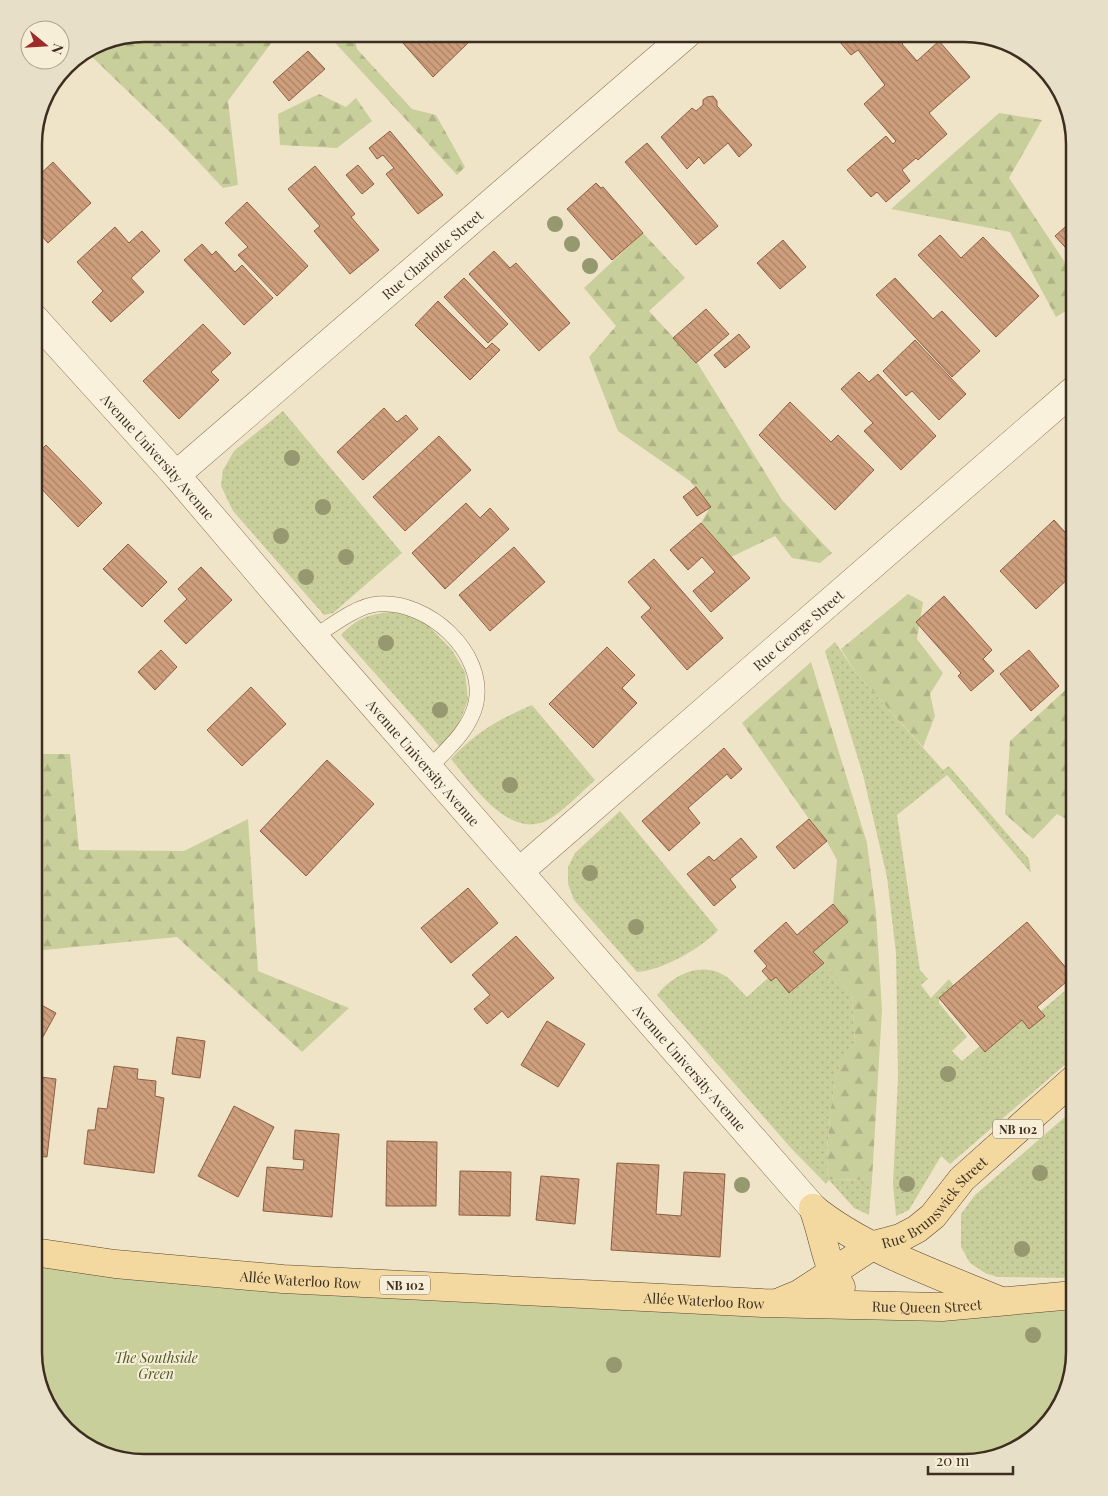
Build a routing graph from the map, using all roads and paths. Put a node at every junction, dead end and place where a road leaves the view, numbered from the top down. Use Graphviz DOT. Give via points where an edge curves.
graph roads {
  1 [pos="678,43"];
  2 [pos="43,328"];
  3 [pos="1066,397"];
  4 [pos="176,475"];
  5 [pos="314,637"];
  6 [pos="429,768"];
  7 [pos="520,871"];
  8 [pos="1066,1086"];
  9 [pos="818,1219"];
  10 [pos="874,1245"];
  11 [pos="42,1253"];
  12 [pos="832,1272"];
  13 [pos="1066,1296"];
  14 [pos="778,1302"];
  15 [pos="1004,1302"];
  16 [pos="880,1306"];
  1 -- 4 [label="street, Rue Charlotte Street"];
  2 -- 4 [label="street, Avenue University Avenue"];
  3 -- 7 [label="street, Rue George Street"];
  4 -- 5 [label="street, Avenue University Avenue"];
  5 -- 6 [label="street, Avenue University Avenue"];
  5 -- 6 [label="lane" via="347,616 378,604 408,607 432,618 453,637 476,675 476,703 466,728"];
  6 -- 7 [label="street, Avenue University Avenue"];
  7 -- 9 [label="street, Avenue University Avenue"];
  8 -- 10 [label="main road, Rue Brunswick Street / NB 102" via="962,1179 933,1216 900,1238"];
  9 -- 10 [label="main road"];
  9 -- 12 [label="main road"];
  9 -- 14 [label="main road" via="819,1250 804,1282"];
  10 -- 12 [label="main road, Rue Brunswick Street / NB 102"];
  10 -- 15 [label="main road"];
  11 -- 14 [label="main road, Allée Waterloo Row / NB 102" via="116,1264 283,1279"];
  12 -- 14 [label="main road, Rue Brunswick Street / NB 102" via="799,1294"];
  12 -- 16 [label="main road" via="842,1288"];
  13 -- 15 [label="main road, Rue Queen Street / NB 102"];
  14 -- 16 [label="main road, Rue Queen Street / NB 102"];
  15 -- 16 [label="main road, Rue Queen Street / NB 102" via="942,1307"];
}
